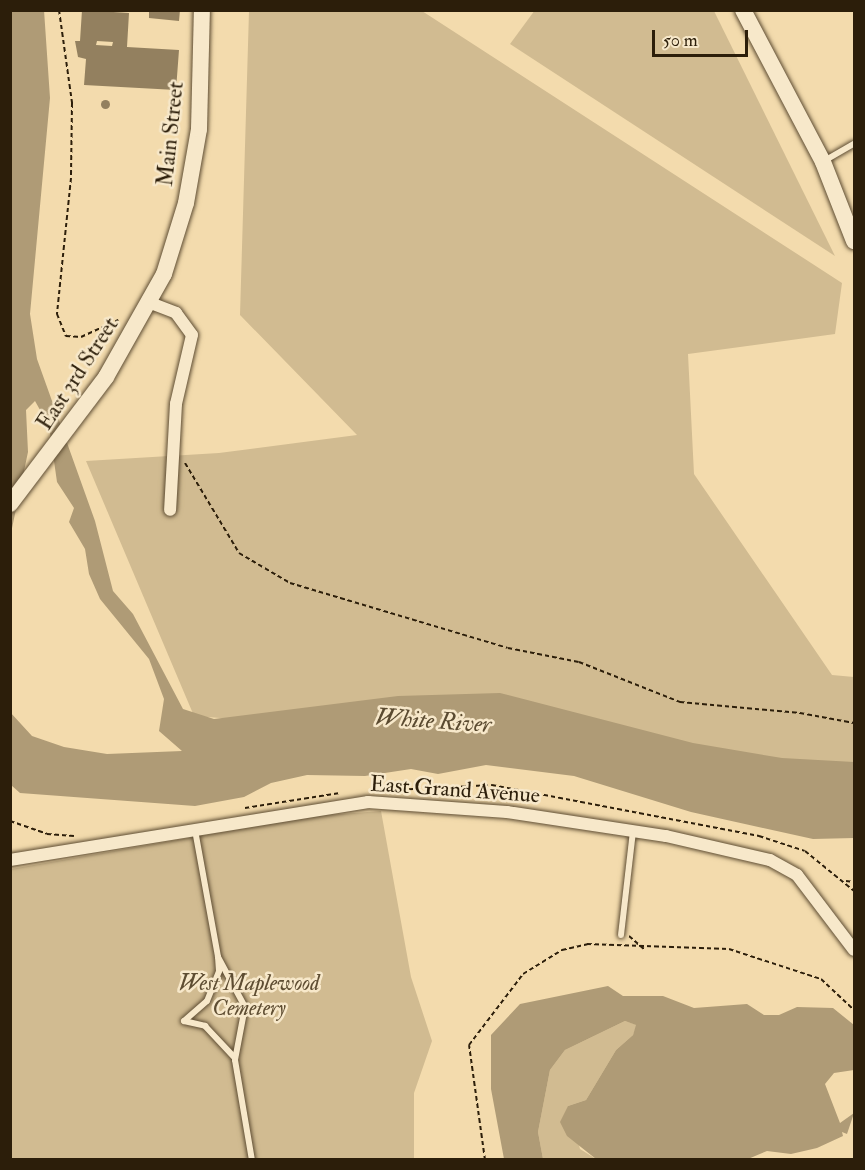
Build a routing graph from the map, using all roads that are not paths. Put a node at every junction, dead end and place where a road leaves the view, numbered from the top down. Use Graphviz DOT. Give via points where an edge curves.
graph roads {
  1 [pos="201,10"];
  2 [pos="742,10"];
  3 [pos="855,144"];
  4 [pos="823,162"];
  5 [pos="855,241"];
  6 [pos="169,260"];
  7 [pos="148,302"];
  8 [pos="10,504"];
  9 [pos="170,510"];
  10 [pos="195,830"];
  11 [pos="633,831"];
  12 [pos="10,860"];
  13 [pos="621,935"];
  14 [pos="855,950"];
  15 [pos="218,957"];
  16 [pos="236,1060"];
  17 [pos="252,1160"];
  1 -- 6 [label="main road, Main Street" via="199,129"];
  2 -- 4 [label="main road"];
  3 -- 4 [label="lane"];
  4 -- 5 [label="main road"];
  6 -- 7 [label="main road, East 3rd Street"];
  7 -- 8 [label="main road, East 3rd Street" via="106,377"];
  7 -- 9 [label="street" via="176,313 192,335 176,404"];
  10 -- 11 [label="street, East Grand Avenue" via="368,802 507,812"];
  10 -- 12 [label="street, East Grand Avenue"];
  10 -- 15 [label="lane"];
  11 -- 13 [label="lane"];
  11 -- 14 [label="street, East Grand Avenue" via="746,851 770,860 797,875 825,904"];
  15 -- 16 [label="lane" via="245,1007"];
  15 -- 16 [label="lane" via="212,993 184,1021 205,1026 225,1041"];
  16 -- 17 [label="lane"];
}
